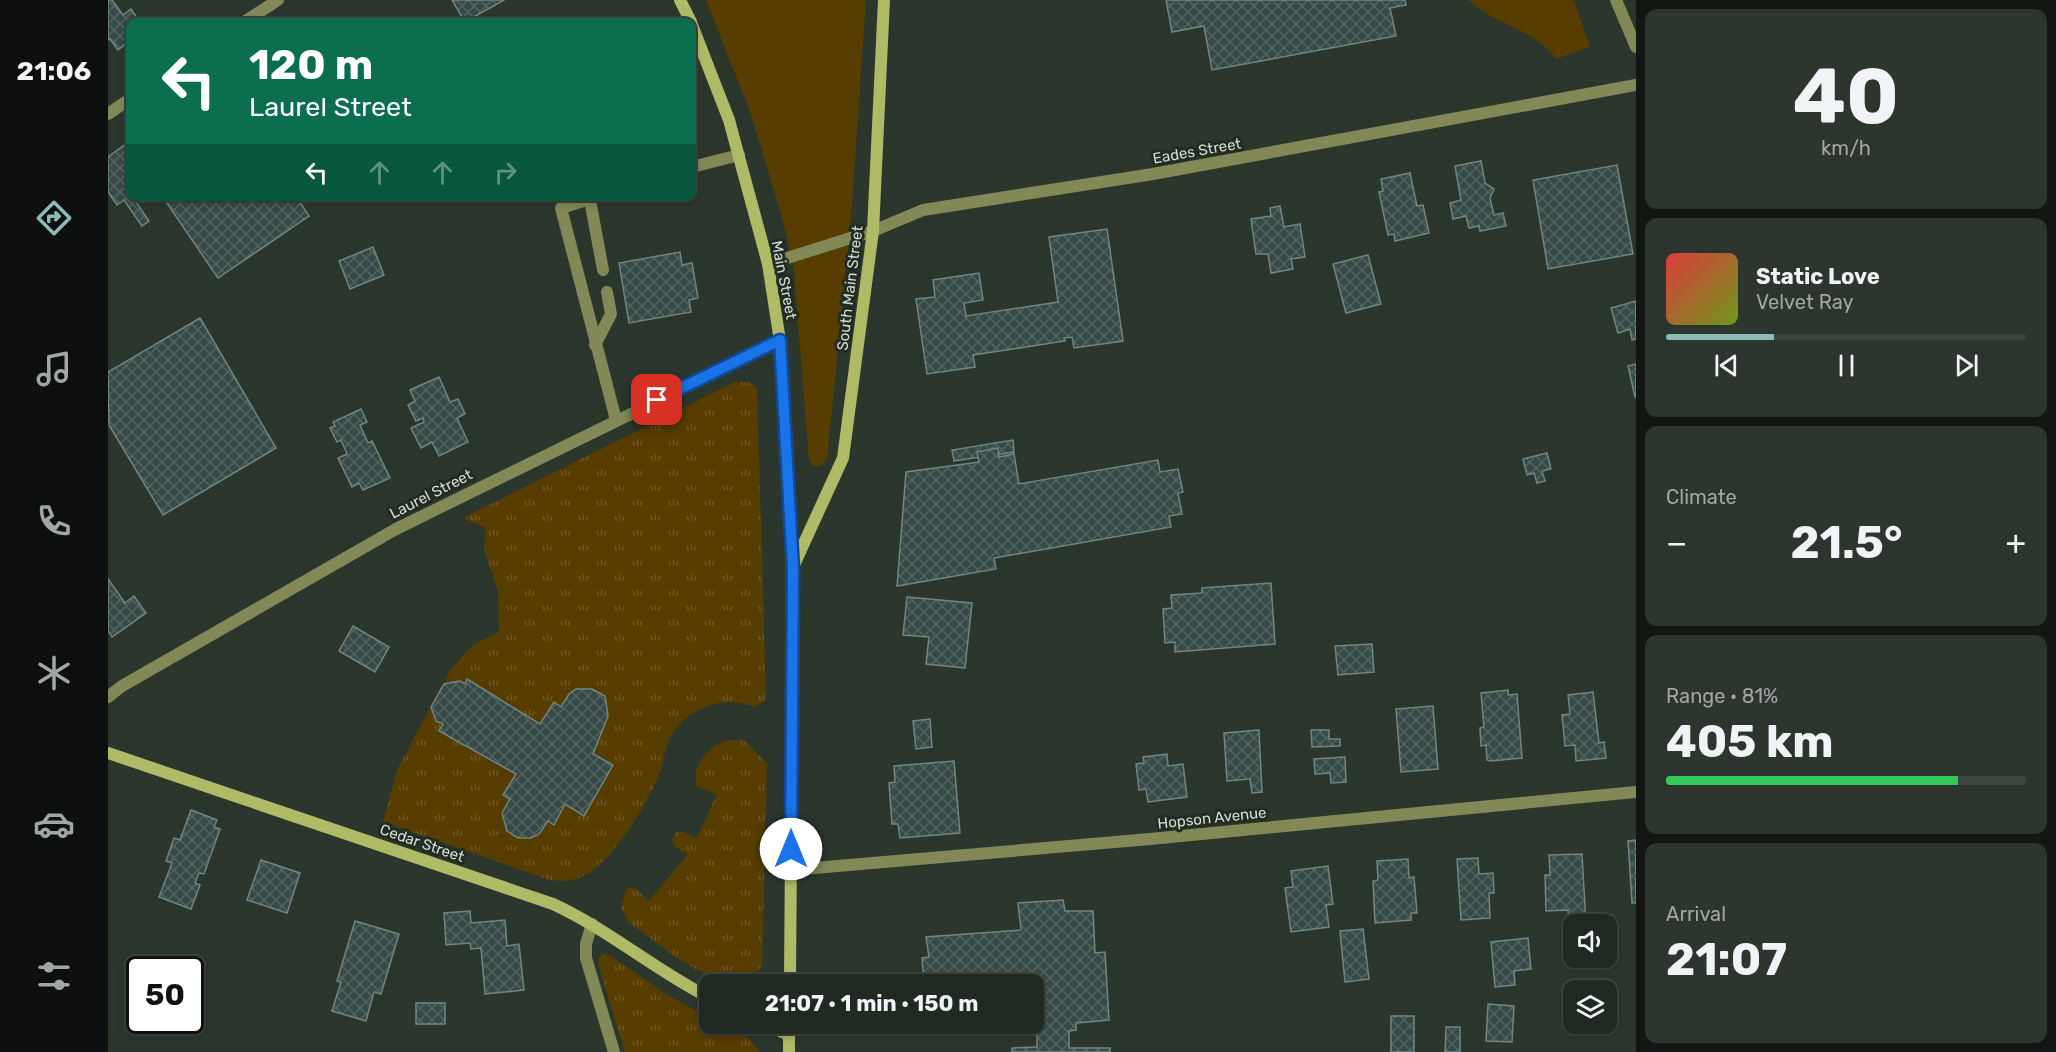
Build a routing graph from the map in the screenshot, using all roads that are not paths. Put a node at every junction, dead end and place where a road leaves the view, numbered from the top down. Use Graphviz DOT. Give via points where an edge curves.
graph roads {
  1 [pos="278,0"];
  2 [pos="680,0"];
  3 [pos="884,0"];
  4 [pos="1616,0"];
  5 [pos="250,18"];
  6 [pos="688,18"];
  7 [pos="696,37"];
  8 [pos="1636,47"];
  9 [pos="1636,85"];
  10 [pos="126,102"];
  11 [pos="108,114"];
  12 [pos="739,155"];
  13 [pos="696,166"];
  14 [pos="585,201"];
  15 [pos="595,201"];
  16 [pos="873,231"];
  17 [pos="768,264"];
  18 [pos="603,270"];
  19 [pos="607,292"];
  20 [pos="780,340"];
  21 [pos="595,345"];
  22 [pos="616,420"];
  23 [pos="793,569"];
  24 [pos="108,697"];
  25 [pos="108,753"];
  26 [pos="1636,792"];
  27 [pos="791,870"];
  28 [pos="592,924"];
  29 [pos="790,974"];
  30 [pos="699,992"];
  31 [pos="789,1034"];
  32 [pos="614,1052"];
  33 [pos="789,1052"];
  1 -- 5 [label="street"];
  2 -- 6 [label="street, Main Street"];
  3 -- 16 [label="street, South Main Street"];
  4 -- 8 [label="street"];
  7 -- 12 [label="street, Main Street"];
  9 -- 16 [label="street, Eades Street" via="1153,174 923,210"];
  10 -- 11 [label="street"];
  12 -- 13 [label="street"];
  12 -- 17 [label="street, Main Street"];
  14 -- 21 [label="street" via="561,208"];
  15 -- 18 [label="street"];
  16 -- 17 [label="street, Eades Street"];
  16 -- 23 [label="street, South Main Street" via="843,458"];
  17 -- 20 [label="street, Main Street"];
  19 -- 21 [label="street" via="611,314"];
  20 -- 22 [label="street, Laurel Street"];
  20 -- 23 [label="street, Main Street"];
  21 -- 22 [label="street"];
  22 -- 24 [label="street, Laurel Street" via="332,563"];
  23 -- 27 [label="street, Main Street"];
  25 -- 28 [label="street, Cedar Street" via="540,899"];
  26 -- 27 [label="street, Hopson Avenue" via="1150,840"];
  27 -- 29 [label="street, Main Street"];
  28 -- 30 [label="street, Cedar Street"];
  28 -- 32 [label="street" via="586,958"];
  31 -- 33 [label="street"];
}
